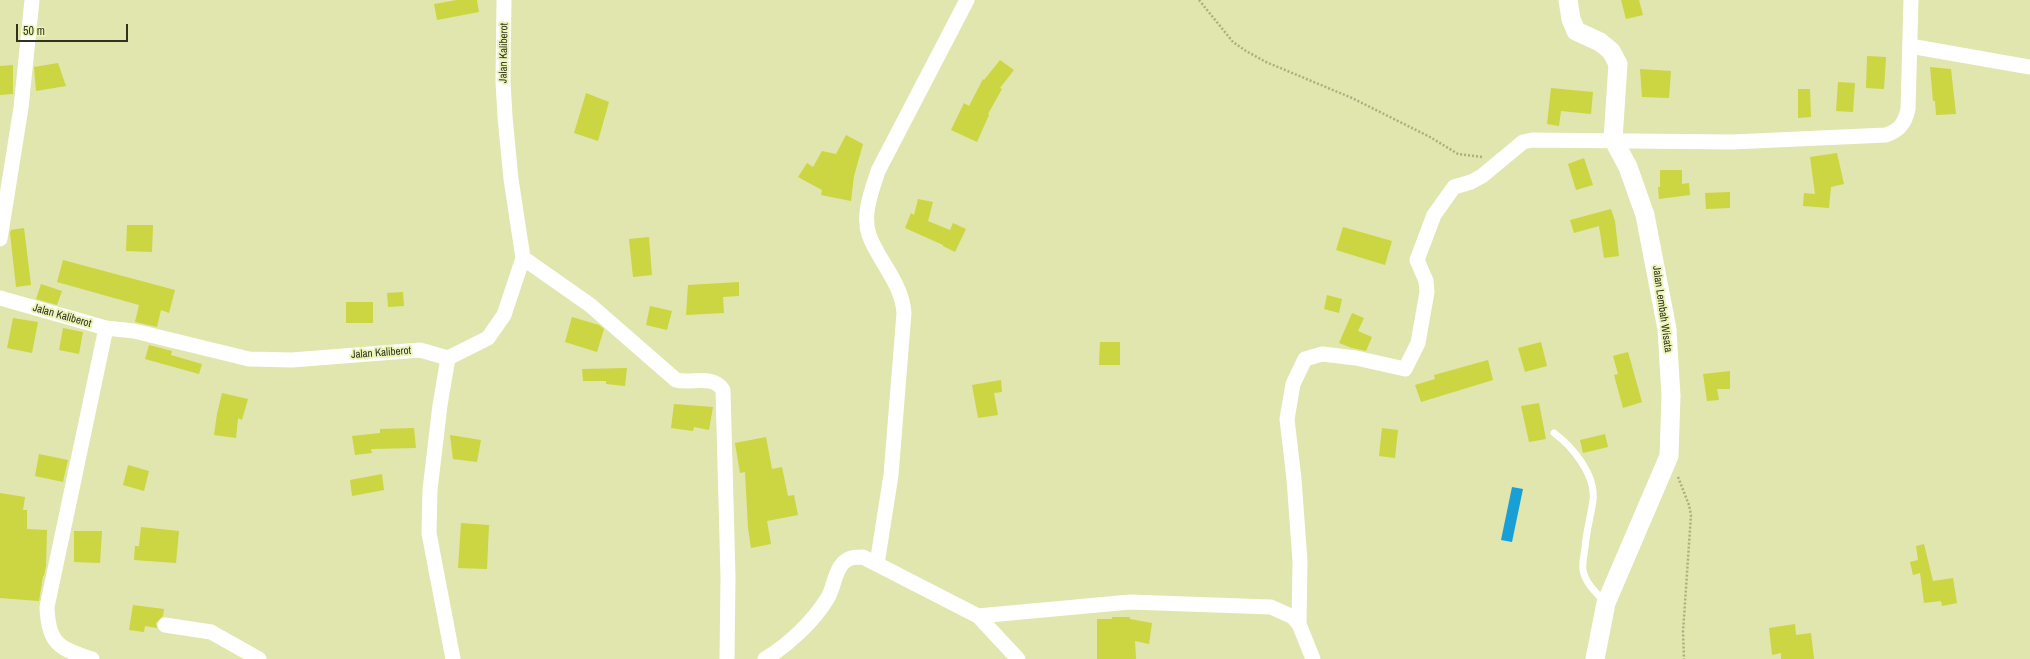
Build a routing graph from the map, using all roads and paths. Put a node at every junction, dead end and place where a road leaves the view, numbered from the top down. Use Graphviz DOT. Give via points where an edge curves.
graph roads {
  1 [pos="32,0"];
  2 [pos="504,0"];
  3 [pos="967,0"];
  4 [pos="1199,0"];
  5 [pos="1568,0"];
  6 [pos="1911,0"];
  7 [pos="1910,46"];
  8 [pos="2030,67"];
  9 [pos="1613,140"];
  10 [pos="1483,158"];
  11 [pos="0,239"];
  12 [pos="523,258"];
  13 [pos="0,298"];
  14 [pos="106,328"];
  15 [pos="448,358"];
  16 [pos="1554,433"];
  17 [pos="1669,456"];
  18 [pos="877,564"];
  19 [pos="1606,603"];
  20 [pos="978,616"];
  21 [pos="1299,624"];
  22 [pos="165,625"];
  23 [pos="92,659"];
  24 [pos="259,659"];
  25 [pos="453,659"];
  26 [pos="727,659"];
  27 [pos="765,659"];
  28 [pos="1018,659"];
  29 [pos="1313,659"];
  30 [pos="1595,659"];
  31 [pos="1684,659"];
  1 -- 11 [label="street" via="21,108"];
  2 -- 12 [label="street, Jalan Kaliberot" via="505,117"];
  3 -- 18 [label="street" via="878,171 870,198 867,217 869,234 903,300 904,313 891,475"];
  4 -- 10 [label="path" via="1233,42 1246,51 1352,98 1458,154"];
  5 -- 9 [label="street" via="1576,31 1600,42 1611,51 1618,64"];
  6 -- 7 [label="street"];
  7 -- 8 [label="street"];
  7 -- 9 [label="street" via="1908,109 1905,122 1897,131 1886,135 1732,142"];
  9 -- 17 [label="street, Jalan Lembah Wisata" via="1628,167 1645,215 1667,329 1671,396"];
  9 -- 21 [label="street" via="1523,142 1482,176 1454,187 1434,215 1417,260 1426,280 1427,292 1418,343 1405,368 1322,354 1305,359 1293,384 1287,419 1300,560"];
  12 -- 15 [label="street, Jalan Kaliberot" via="504,315 488,338"];
  12 -- 26 [label="street" via="590,305 676,380 685,383 712,381 719,384 722,390 728,576"];
  13 -- 14 [label="street, Jalan Kaliberot"];
  14 -- 15 [label="street, Jalan Kaliberot" via="134,332 249,359 292,360 420,350"];
  14 -- 23 [label="street" via="47,607 48,623 53,638 73,653"];
  15 -- 25 [label="street" via="430,490 429,533"];
  16 -- 19 [label="lane" via="1565,441 1579,458 1589,477 1593,498 1586,529 1583,570 1590,586"];
  17 -- 19 [label="street, Jalan Lembah Wisata"];
  17 -- 31 [label="path" via="1689,505 1690,515 1683,632"];
  18 -- 20 [label="street"];
  18 -- 27 [label="street" via="863,557 851,557 842,564 827,599 811,620"];
  19 -- 30 [label="street, Jalan Lembah Wisata"];
  20 -- 21 [label="street" via="1130,602 1203,603 1271,606 1293,617"];
  20 -- 28 [label="street"];
  21 -- 29 [label="street"];
  22 -- 24 [label="street" via="211,632"];
}
